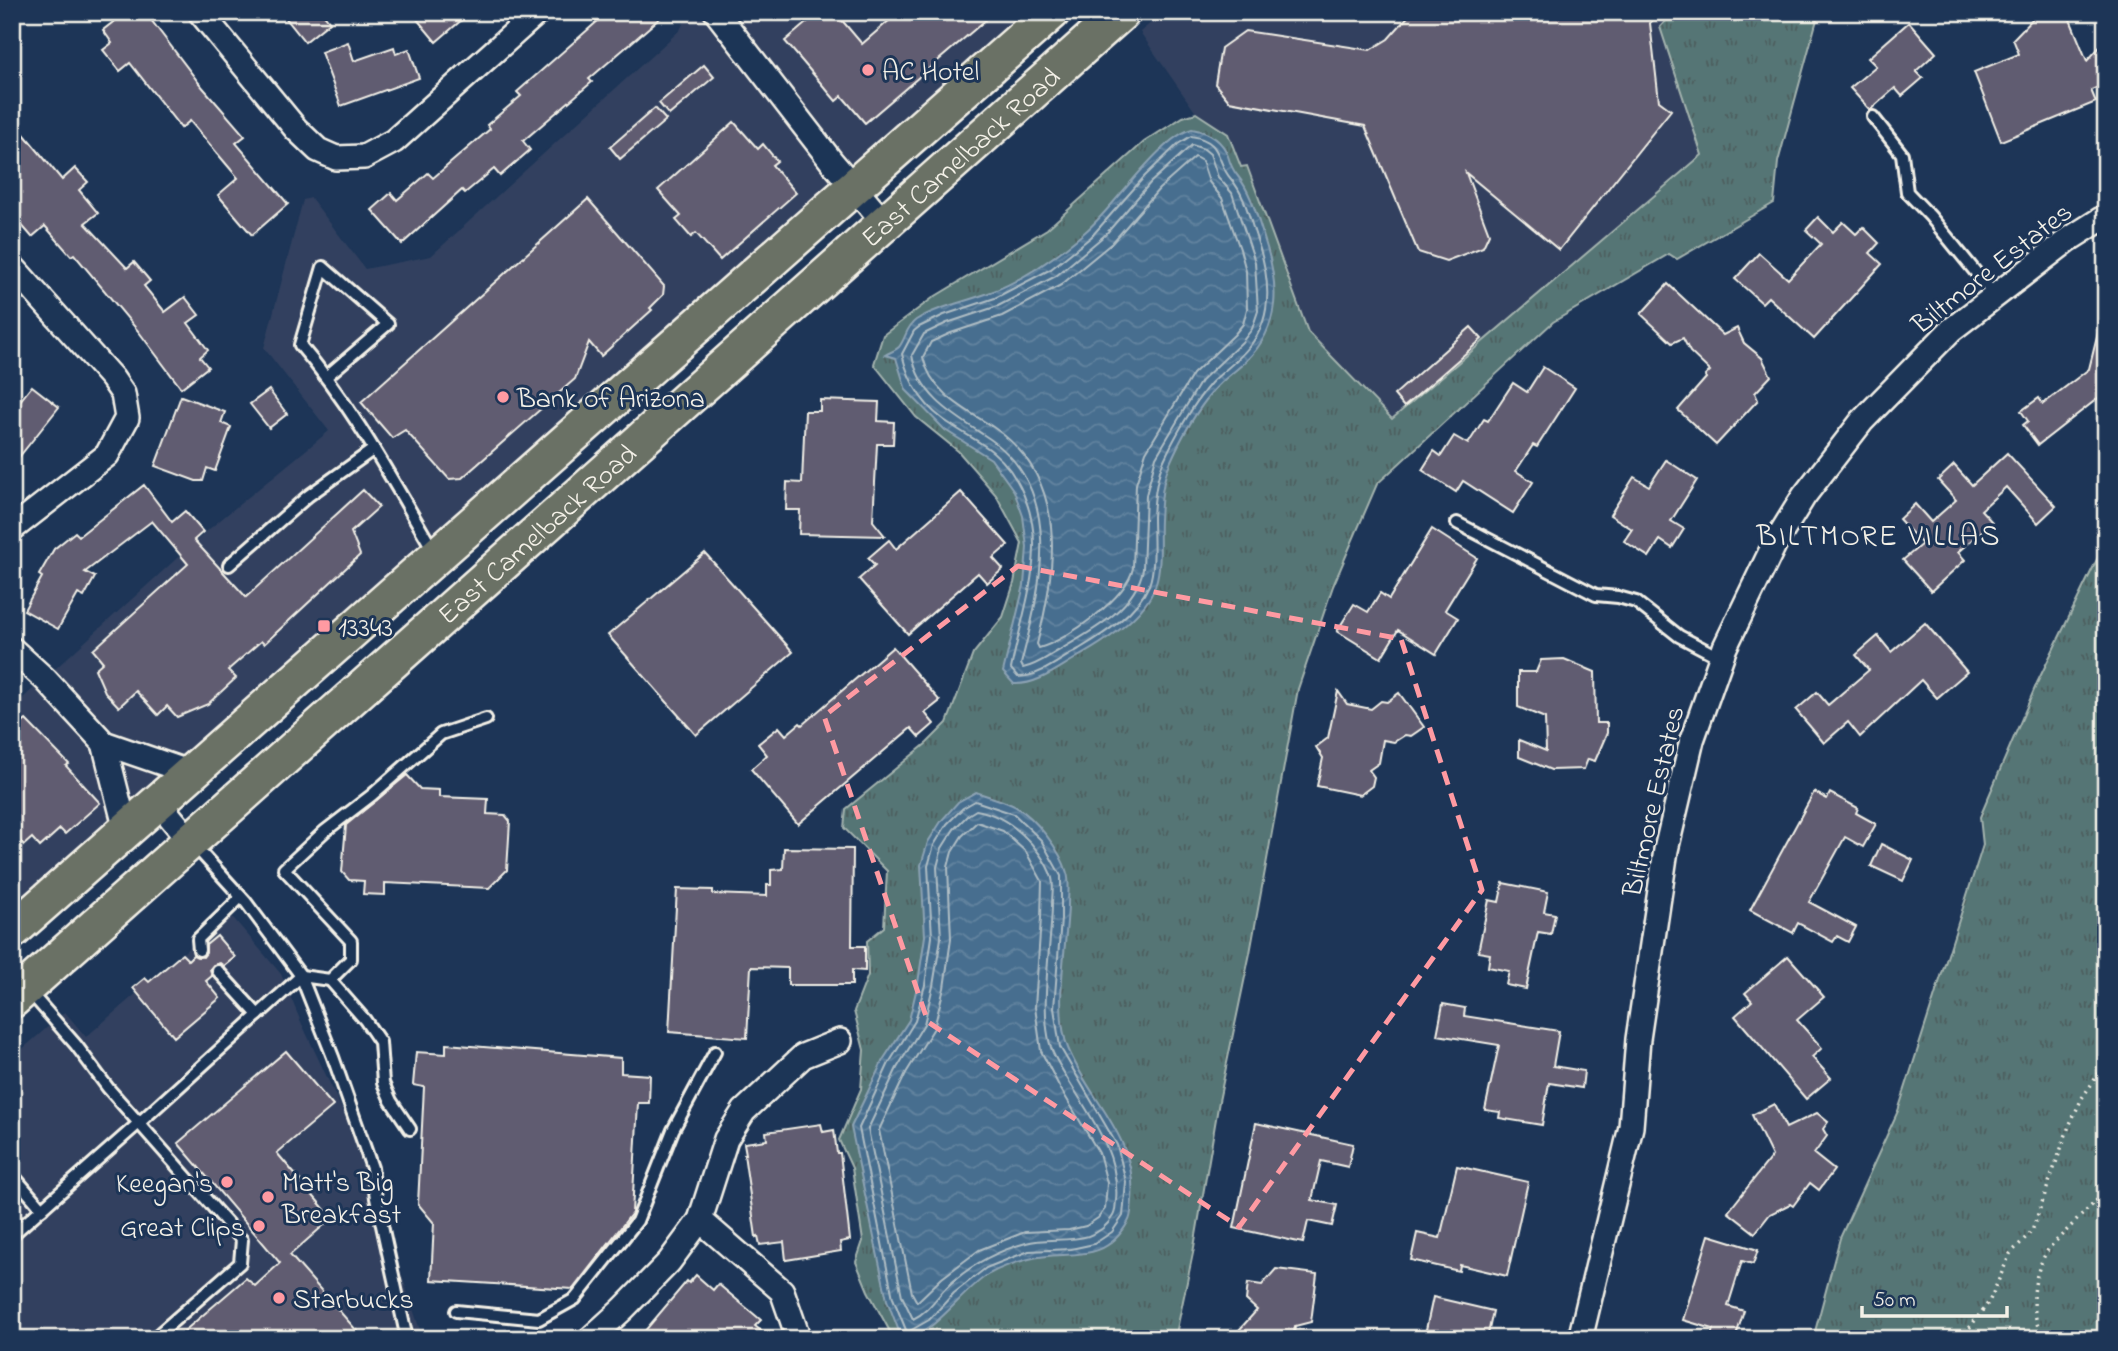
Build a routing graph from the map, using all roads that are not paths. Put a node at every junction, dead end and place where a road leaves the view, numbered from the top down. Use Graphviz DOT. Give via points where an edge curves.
graph roads {
  1 [pos="200,12"];
  2 [pos="538,12"];
  3 [pos="716,12"];
  4 [pos="1052,12"];
  5 [pos="1122,12"];
  6 [pos="1873,117"];
  7 [pos="853,187"];
  8 [pos="2106,216"];
  9 [pos="884,223"];
  10 [pos="12,266"];
  11 [pos="1995,296"];
  12 [pos="327,376"];
  13 [pos="374,449"];
  14 [pos="1457,523"];
  15 [pos="12,529"];
  16 [pos="430,561"];
  17 [pos="229,565"];
  18 [pos="457,604"];
  19 [pos="12,649"];
  20 [pos="1721,659"];
  21 [pos="486,719"];
  22 [pos="104,743"];
  23 [pos="191,773"];
  24 [pos="158,802"];
  25 [pos="126,830"];
  26 [pos="191,842"];
  27 [pos="241,897"];
  28 [pos="12,931"];
  29 [pos="199,950"];
  30 [pos="218,971"];
  31 [pos="301,976"];
  32 [pos="330,979"];
  33 [pos="19,994"];
  34 [pos="258,1015"];
  35 [pos="840,1041"];
  36 [pos="715,1052"];
  37 [pos="139,1123"];
  38 [pos="410,1129"];
  39 [pos="12,1174"];
  40 [pos="41,1209"];
  41 [pos="700,1220"];
  42 [pos="12,1235"];
  43 [pos="456,1311"];
  44 [pos="153,1339"];
  45 [pos="407,1339"];
  46 [pos="590,1339"];
  47 [pos="794,1339"];
  48 [pos="1580,1339"];
  1 -- 2 [label="street" via="296,129 318,150 336,158 365,158 394,141"];
  3 -- 7 [label="street"];
  4 -- 7 [label="main road, East Camelback Road"];
  5 -- 9 [label="main road, East Camelback Road"];
  6 -- 11 [label="lane" via="1902,154 1907,192"];
  7 -- 9 [label="street"];
  7 -- 16 [label="main road, East Camelback Road"];
  8 -- 11 [label="street, Biltmore Estates"];
  9 -- 18 [label="main road, East Camelback Road"];
  10 -- 15 [label="street" via="112,378 123,394 127,418 107,455"];
  11 -- 20 [label="street, Biltmore Estates" via="1951,330 1862,421 1804,496 1775,543"];
  12 -- 12 [label="lane" via="300,345 323,267 388,324"];
  12 -- 13 [label="lane"];
  13 -- 16 [label="lane"];
  13 -- 17 [label="lane" via="308,496"];
  14 -- 20 [label="lane" via="1596,595 1636,602 1679,636"];
  16 -- 18 [label="main road"];
  16 -- 23 [label="main road, East Camelback Road"];
  18 -- 26 [label="main road, East Camelback Road"];
  19 -- 22 [label="street"];
  20 -- 48 [label="street, Biltmore Estates" via="1692,740 1666,850 1645,984 1631,1127"];
  21 -- 32 [label="lane" via="442,734 284,869 351,941 351,959"];
  22 -- 23 [label="street"];
  22 -- 25 [label="street"];
  23 -- 24 [label="main road, East Camelback Road"];
  24 -- 25 [label="main road, East Camelback Road"];
  24 -- 26 [label="street"];
  25 -- 28 [label="main road, East Camelback Road"];
  26 -- 27 [label="lane"];
  26 -- 33 [label="main road, East Camelback Road"];
  27 -- 29 [label="lane" via="198,939"];
  27 -- 31 [label="lane"];
  30 -- 34 [label="lane"];
  31 -- 32 [label="lane"];
  31 -- 34 [label="lane"];
  31 -- 45 [label="lane" via="372,1168"];
  32 -- 38 [label="lane" via="380,1042 383,1083"];
  33 -- 37 [label="lane"];
  34 -- 37 [label="lane"];
  35 -- 41 [label="street" via="803,1056 744,1111 726,1139"];
  36 -- 43 [label="lane" via="673,1130 638,1221 575,1299 539,1319"];
  37 -- 40 [label="lane"];
  37 -- 44 [label="lane" via="242,1240 240,1263"];
  39 -- 40 [label="lane"];
  40 -- 42 [label="lane"];
  41 -- 46 [label="street" via="669,1262"];
  41 -- 47 [label="street" via="782,1291 796,1331"];
}
